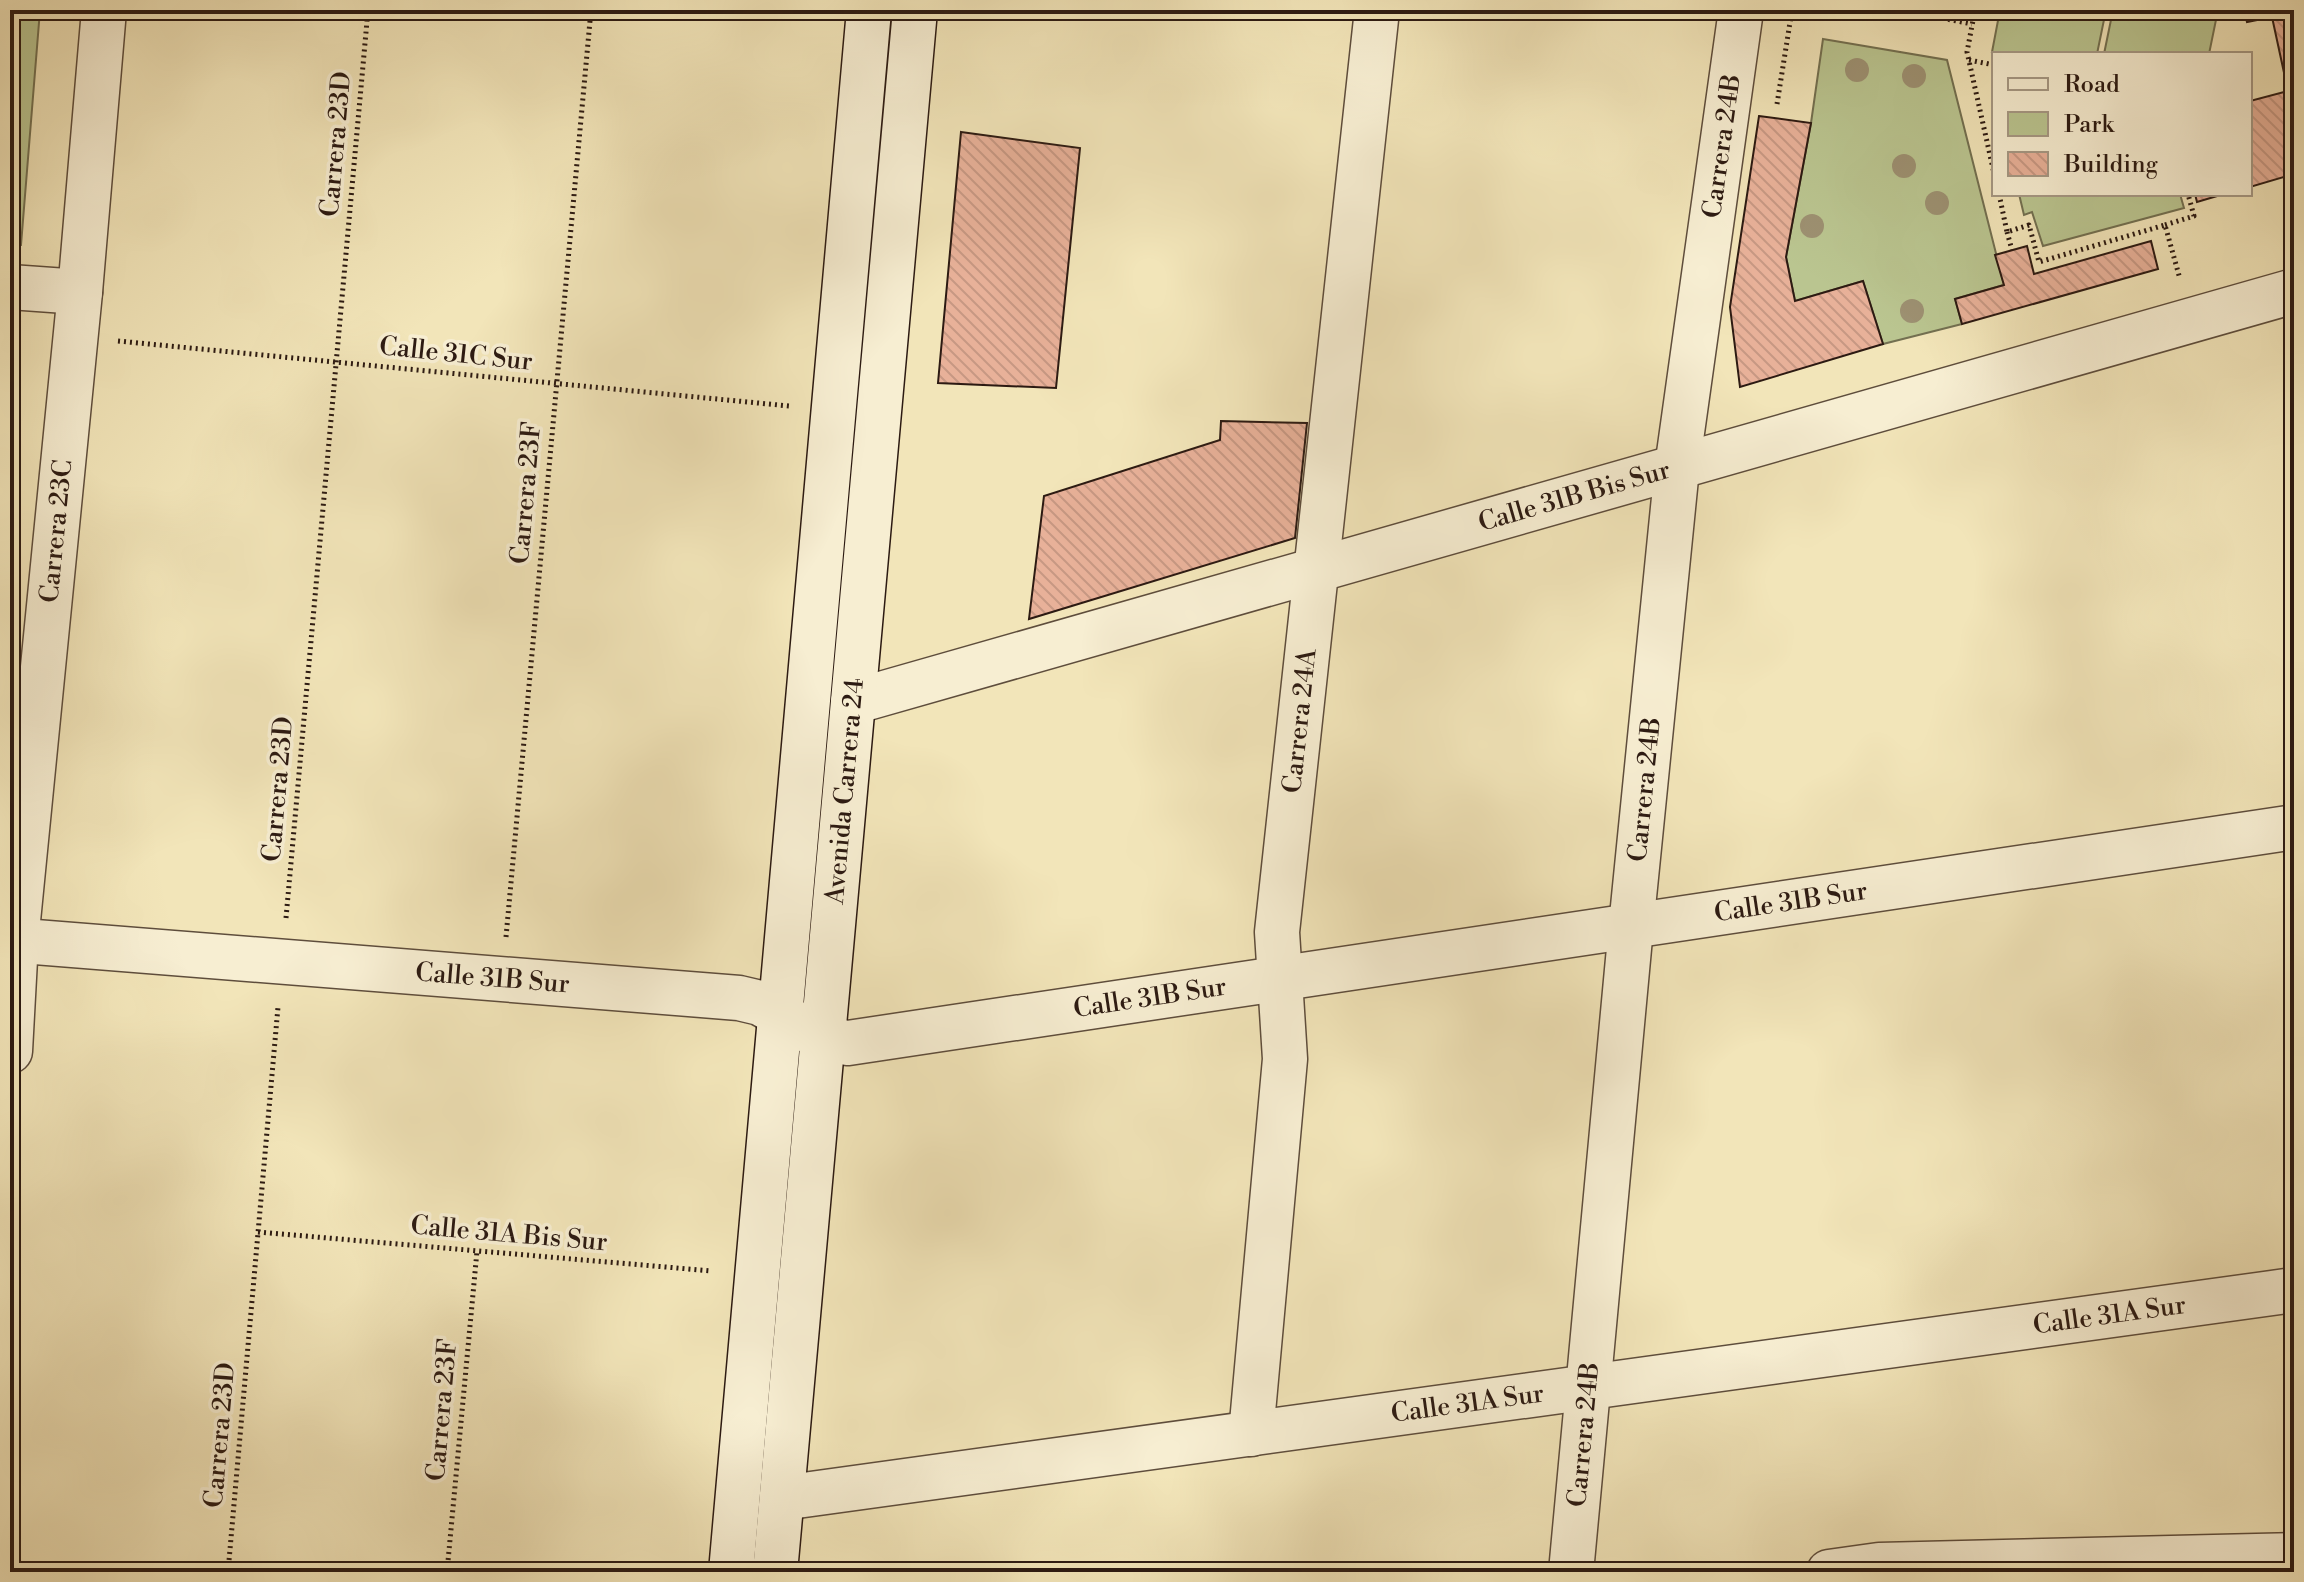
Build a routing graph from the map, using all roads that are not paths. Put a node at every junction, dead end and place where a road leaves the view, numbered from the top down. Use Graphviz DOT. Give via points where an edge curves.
graph roads {
  1 [pos="104,10"];
  2 [pos="869,10"];
  3 [pos="915,10"];
  4 [pos="1377,10"];
  5 [pos="1741,10"];
  6 [pos="10,287"];
  7 [pos="2294,291"];
  8 [pos="80,292"];
  9 [pos="1677,468"];
  10 [pos="1316,570"];
  11 [pos="853,702"];
  12 [pos="2294,827"];
  13 [pos="1631,927"];
  14 [pos="13,940"];
  15 [pos="1279,980"];
  16 [pos="780,1014"];
  17 [pos="823,1039"];
  18 [pos="10,1051"];
  19 [pos="2294,1290"];
  20 [pos="1589,1387"];
  21 [pos="1251,1434"];
  22 [pos="782,1498"];
  23 [pos="2294,1555"];
  24 [pos="731,1572"];
  25 [pos="775,1572"];
  26 [pos="1571,1572"];
  27 [pos="1829,1572"];
  1 -- 8 [label="street, Carrera 23C"];
  2 -- 16 [label="street, Avenida Carrera 24"];
  3 -- 11 [label="street, Avenida Carrera 24"];
  4 -- 10 [label="street, Carrera 24A"];
  5 -- 9 [label="street, Carrera 24B"];
  6 -- 8 [label="street"];
  7 -- 9 [label="street, Calle 31B Bis Sur"];
  8 -- 14 [label="street, Carrera 23C"];
  9 -- 10 [label="street, Calle 31B Bis Sur"];
  9 -- 13 [label="street, Carrera 24B"];
  10 -- 11 [label="street, Calle 31B Bis Sur"];
  10 -- 15 [label="street, Carrera 24A" via="1277,932"];
  11 -- 17 [label="street, Avenida Carrera 24"];
  12 -- 13 [label="street, Calle 31B Sur"];
  13 -- 15 [label="street, Calle 31B Sur"];
  13 -- 20 [label="street, Carrera 24B"];
  14 -- 16 [label="street, Calle 31B Sur" via="739,998"];
  14 -- 18 [label="street, Carrera 23C"];
  15 -- 17 [label="street, Calle 31B Sur" via="868,1041"];
  15 -- 21 [label="street, Carrera 24A" via="1285,1059"];
  16 -- 17 [label="street, Calle 31B Sur"];
  16 -- 24 [label="street, Avenida Carrera 24"];
  17 -- 22 [label="street, Avenida Carrera 24"];
  19 -- 20 [label="street, Calle 31A Sur"];
  20 -- 21 [label="street, Calle 31A Sur"];
  20 -- 26 [label="street, Carrera 24B"];
  21 -- 22 [label="street, Calle 31A Sur"];
  22 -- 25 [label="street, Avenida Carrera 24"];
  23 -- 27 [label="street" via="1879,1565"];
}
